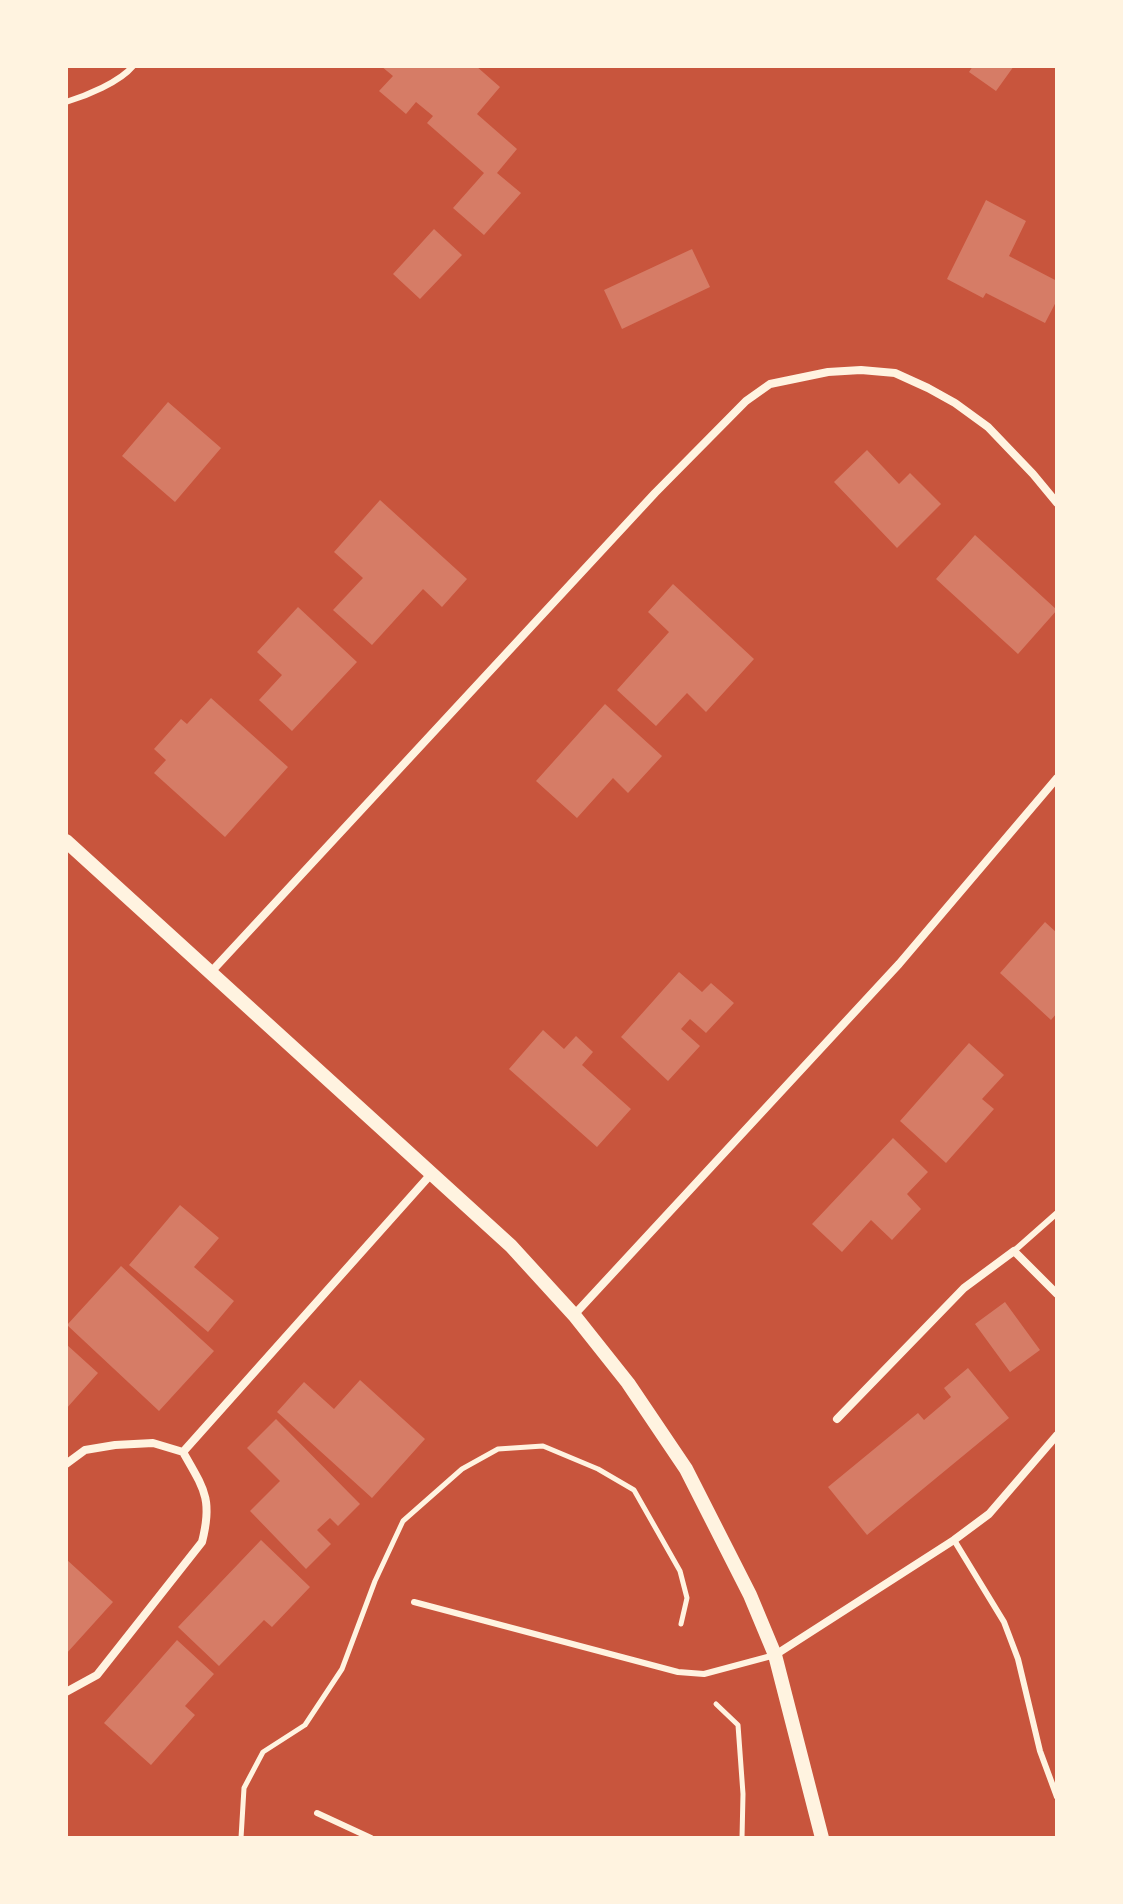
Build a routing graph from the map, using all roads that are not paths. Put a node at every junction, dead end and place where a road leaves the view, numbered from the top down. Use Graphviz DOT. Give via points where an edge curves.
graph roads {
  1 [pos="133,66"];
  2 [pos="66,102"];
  3 [pos="1057,503"];
  4 [pos="1057,778"];
  5 [pos="66,841"];
  6 [pos="211,972"];
  7 [pos="432,1173"];
  8 [pos="1057,1213"];
  9 [pos="1014,1251"];
  10 [pos="1057,1294"];
  11 [pos="574,1315"];
  12 [pos="837,1419"];
  13 [pos="1057,1435"];
  14 [pos="183,1452"];
  15 [pos="66,1464"];
  16 [pos="954,1540"];
  17 [pos="414,1602"];
  18 [pos="775,1655"];
  19 [pos="66,1692"];
  20 [pos="1057,1797"];
  21 [pos="317,1813"];
  22 [pos="371,1838"];
  23 [pos="822,1838"];
  1 -- 2 [label="lane" via="127,74"];
  3 -- 6 [label="street" via="988,427 895,373 828,372 770,384 746,401 655,493"];
  4 -- 11 [label="street" via="899,964"];
  5 -- 6 [label="street"];
  6 -- 7 [label="street"];
  7 -- 11 [label="street" via="511,1246"];
  7 -- 14 [label="street"];
  8 -- 9 [label="lane"];
  9 -- 10 [label="street"];
  9 -- 12 [label="street" via="964,1288"];
  11 -- 18 [label="street" via="686,1469"];
  13 -- 16 [label="street" via="989,1514"];
  14 -- 15 [label="street" via="153,1443 115,1445 85,1450"];
  14 -- 19 [label="street" via="205,1492 208,1520 202,1542 97,1675"];
  16 -- 18 [label="street"];
  16 -- 20 [label="lane" via="1004,1622"];
  17 -- 18 [label="lane" via="678,1672 704,1674"];
  18 -- 23 [label="street"];
  21 -- 22 [label="lane"];
}
